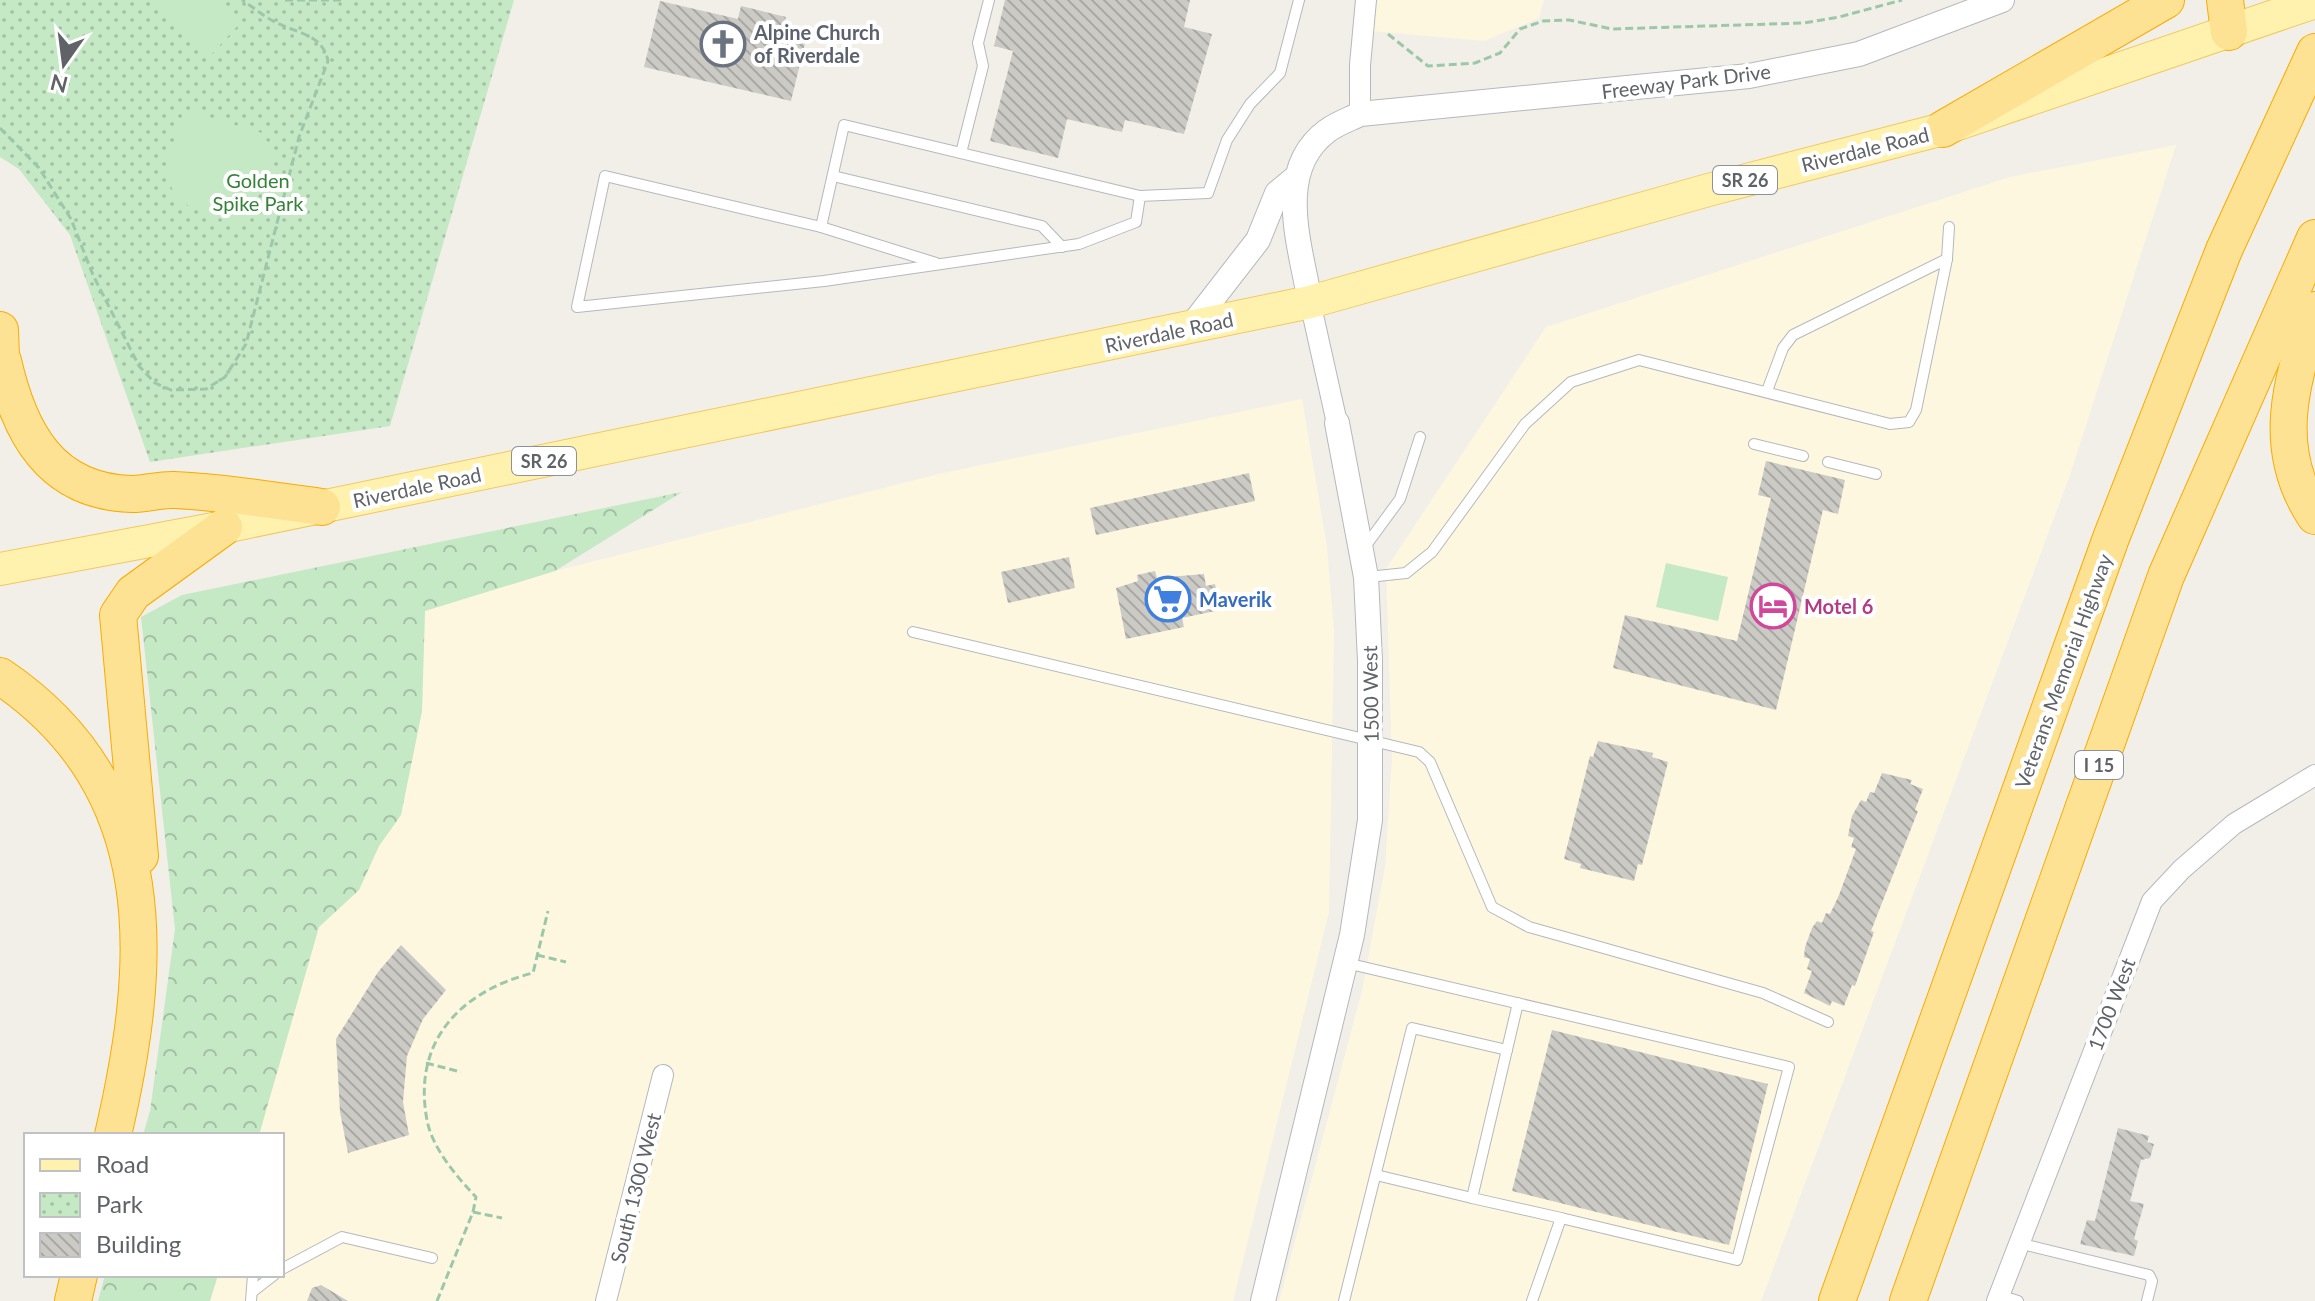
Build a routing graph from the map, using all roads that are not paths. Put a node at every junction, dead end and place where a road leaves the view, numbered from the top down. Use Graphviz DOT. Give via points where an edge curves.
graph roads {
  1 [pos="989,0"];
  2 [pos="1299,0"];
  3 [pos="1366,0"];
  4 [pos="2002,0"];
  5 [pos="2166,0"];
  6 [pos="2315,2"];
  7 [pos="2227,16"];
  8 [pos="2315,52"];
  9 [pos="1360,114"];
  10 [pos="1943,129"];
  11 [pos="961,153"];
  12 [pos="833,176"];
  13 [pos="1294,179"];
  14 [pos="1140,196"];
  15 [pos="821,227"];
  16 [pos="1949,227"];
  17 [pos="2315,238"];
  18 [pos="1062,247"];
  19 [pos="1947,259"];
  20 [pos="941,264"];
  21 [pos="1310,302"];
  22 [pos="2315,310"];
  23 [pos="1189,329"];
  24 [pos="2,346"];
  25 [pos="1767,391"];
  26 [pos="0,399"];
  27 [pos="1337,423"];
  28 [pos="1420,437"];
  29 [pos="1754,444"];
  30 [pos="1803,456"];
  31 [pos="1828,462"];
  32 [pos="1876,474"];
  33 [pos="322,507"];
  34 [pos="2315,516"];
  35 [pos="224,527"];
  36 [pos="1362,550"];
  37 [pos="0,569"];
  38 [pos="1366,577"];
  39 [pos="913,632"];
  40 [pos="0,676"];
  41 [pos="1371,742"];
  42 [pos="2315,775"];
  43 [pos="138,902"];
  44 [pos="1346,963"];
  45 [pos="1518,1003"];
  46 [pos="1828,1022"];
  47 [pos="1507,1050"];
  48 [pos="663,1075"];
  49 [pos="113,1133"];
  50 [pos="1376,1175"];
  51 [pos="1472,1198"];
  52 [pos="1561,1218"];
  53 [pos="2018,1243"];
  54 [pos="432,1258"];
  55 [pos="284,1268"];
  56 [pos="79,1277"];
  57 [pos="253,1277"];
  58 [pos="272,1277"];
  59 [pos="252,1297"];
  60 [pos="2005,1299"];
  61 [pos="73,1301"];
  62 [pos="606,1301"];
  63 [pos="1263,1301"];
  64 [pos="1344,1301"];
  65 [pos="1532,1301"];
  66 [pos="1837,1301"];
  67 [pos="1908,1301"];
  68 [pos="2147,1301"];
  1 -- 11 [label="lane" via="978,43 983,66"];
  2 -- 14 [label="lane" via="1280,73 1250,104 1227,140 1208,193"];
  3 -- 9 [label="street"];
  4 -- 9 [label="street, Freeway Park Drive" via="1859,54 1749,76"];
  5 -- 10 [label="highway"];
  6 -- 7 [label="main road, Riverdale Road / SR 26"];
  7 -- 10 [label="main road, Riverdale Road / SR 26"];
  8 -- 66 [label="highway, Veterans Memorial Highway" via="2224,250 2111,538"];
  9 -- 13 [label="street" via="1326,131"];
  10 -- 21 [label="main road, Riverdale Road / SR 26"];
  11 -- 12 [label="lane" via="844,125"];
  11 -- 14 [label="lane"];
  12 -- 15 [label="lane"];
  12 -- 18 [label="lane" via="1042,226"];
  13 -- 21 [label="street, 1500 West"];
  13 -- 23 [label="street" via="1277,193 1258,240"];
  14 -- 18 [label="lane" via="1136,222"];
  15 -- 20 [label="lane"];
  15 -- 20 [label="lane" via="605,176 577,307"];
  16 -- 19 [label="lane"];
  17 -- 67 [label="highway, I 15" via="2166,576"];
  18 -- 20 [label="lane"];
  19 -- 25 [label="lane" via="1793,335"];
  19 -- 25 [label="lane" via="1916,410 1909,422 1890,424"];
  21 -- 23 [label="main road, Riverdale Road / SR 26"];
  21 -- 27 [label="street, 1500 West"];
  22 -- 34 [label="highway" via="2296,366 2286,432 2304,499"];
  23 -- 33 [label="main road, Riverdale Road / SR 26"];
  24 -- 26 [label="highway"];
  24 -- 33 [label="highway" via="18,418 32,442 78,481 120,493 172,489"];
  25 -- 38 [label="lane" via="1639,360 1571,382 1525,424 1432,552 1406,573"];
  27 -- 36 [label="street, 1500 West"];
  28 -- 36 [label="lane" via="1400,499"];
  29 -- 30 [label="lane"];
  31 -- 32 [label="lane"];
  33 -- 35 [label="main road, Riverdale Road / SR 26"];
  35 -- 37 [label="main road, Riverdale Road / SR 26"];
  35 -- 43 [label="highway" via="133,593 118,615 140,830"];
  36 -- 38 [label="street, 1500 West"];
  38 -- 41 [label="street, 1500 West"];
  39 -- 41 [label="lane"];
  40 -- 43 [label="highway" via="53,720 90,767 123,835"];
  41 -- 44 [label="street, 1500 West" via="1370,820"];
  41 -- 46 [label="lane" via="1406,747 1430,762 1492,907 1529,927 1763,993"];
  42 -- 53 [label="street, 1700 West" via="2234,824 2152,901"];
  43 -- 49 [label="highway" via="137,1015"];
  44 -- 45 [label="lane"];
  44 -- 63 [label="street, 1500 West"];
  45 -- 47 [label="lane"];
  45 -- 52 [label="lane" via="1789,1067 1737,1260"];
  47 -- 50 [label="lane" via="1412,1028"];
  47 -- 51 [label="lane"];
  48 -- 62 [label="street, South 1300 West"];
  50 -- 51 [label="lane"];
  50 -- 64 [label="lane"];
  51 -- 52 [label="lane"];
  52 -- 65 [label="lane"];
  53 -- 60 [label="street, 1700 West"];
  53 -- 68 [label="lane" via="2149,1275"];
  54 -- 55 [label="lane" via="342,1237"];
  56 -- 61 [label="highway"];
  57 -- 59 [label="lane"];
  58 -- 59 [label="lane"];
}
